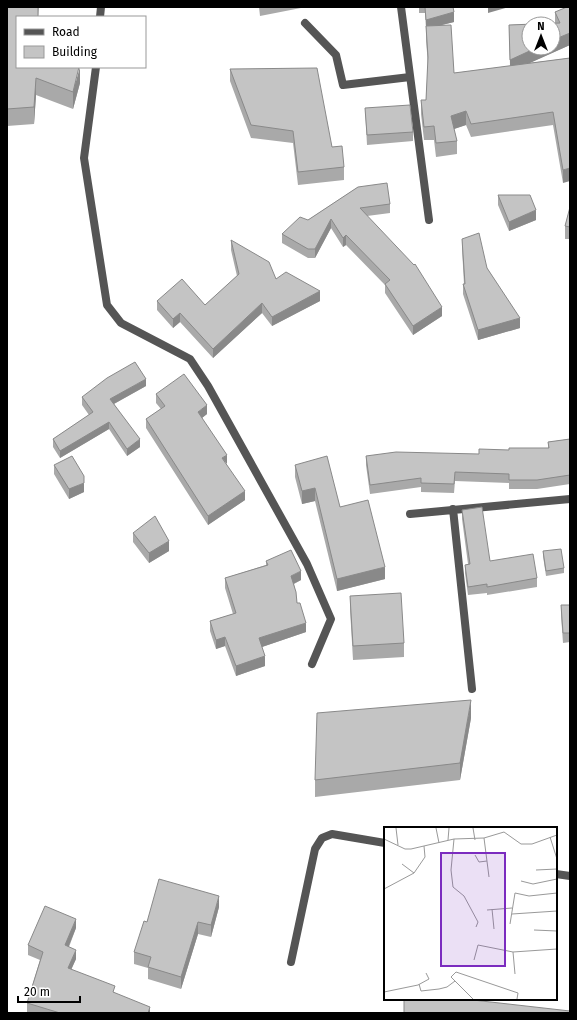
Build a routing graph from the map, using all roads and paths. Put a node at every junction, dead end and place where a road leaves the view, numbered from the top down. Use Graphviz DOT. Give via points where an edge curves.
graph roads {
  1 [pos="401,7"];
  2 [pos="305,23"];
  3 [pos="96,68"];
  4 [pos="410,77"];
  5 [pos="429,220"];
  6 [pos="570,500"];
  7 [pos="453,509"];
  8 [pos="410,514"];
  9 [pos="312,664"];
  10 [pos="472,689"];
  11 [pos="384,843"];
  12 [pos="557,874"];
  13 [pos="570,876"];
  14 [pos="291,962"];
  1 -- 4 [label="street"];
  2 -- 4 [label="street" via="336,55 343,85"];
  3 -- 9 [label="street" via="84,158 107,305 121,323 190,359 208,386 307,564 330,619"];
  4 -- 5 [label="street"];
  6 -- 7 [label="street"];
  7 -- 8 [label="street"];
  7 -- 10 [label="street"];
  11 -- 14 [label="street" via="332,834 322,838 315,849"];
  12 -- 13 [label="street"];
}
